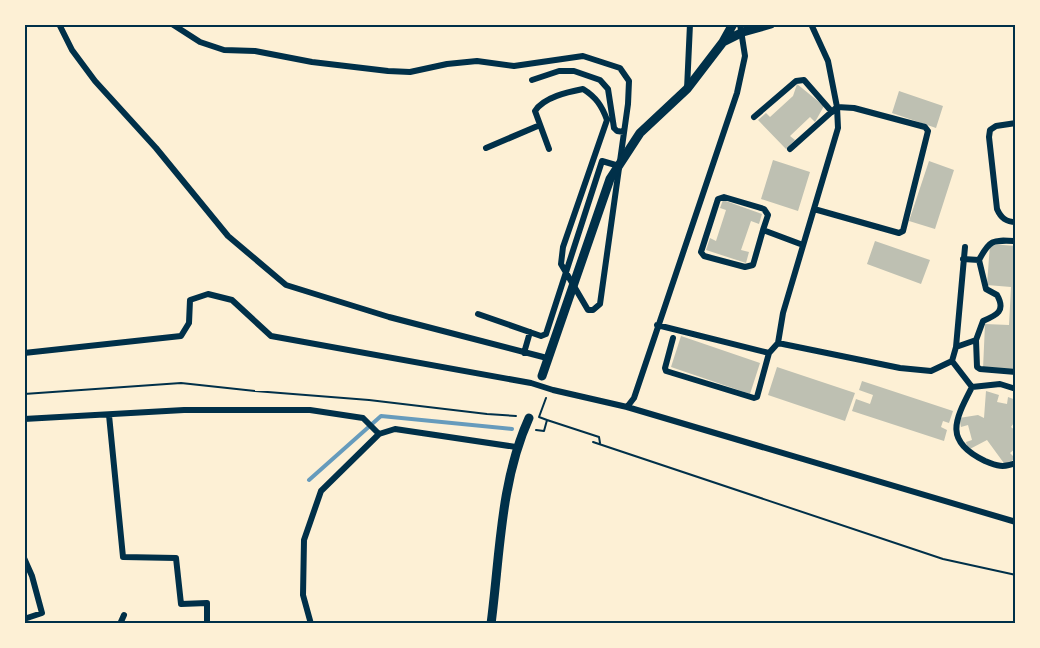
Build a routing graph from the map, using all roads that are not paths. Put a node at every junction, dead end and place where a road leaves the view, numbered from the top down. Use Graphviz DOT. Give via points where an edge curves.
graph roads {
  1 [pos="59,24"];
  2 [pos="172,24"];
  3 [pos="690,24"];
  4 [pos="733,24"];
  5 [pos="771,24"];
  6 [pos="811,24"];
  7 [pos="741,28"];
  8 [pos="723,42"];
  9 [pos="532,80"];
  10 [pos="687,89"];
  11 [pos="834,109"];
  12 [pos="754,117"];
  13 [pos="1016,123"];
  14 [pos="540,125"];
  15 [pos="624,132"];
  16 [pos="486,148"];
  17 [pos="549,148"];
  18 [pos="790,149"];
  19 [pos="619,166"];
  20 [pos="814,209"];
  21 [pos="1016,222"];
  22 [pos="763,230"];
  23 [pos="1016,241"];
  24 [pos="803,245"];
  25 [pos="965,247"];
  26 [pos="963,259"];
  27 [pos="979,260"];
  28 [pos="478,314"];
  29 [pos="657,325"];
  30 [pos="530,332"];
  31 [pos="673,338"];
  32 [pos="976,340"];
  33 [pos="778,343"];
  34 [pos="956,347"];
  35 [pos="24,353"];
  36 [pos="524,353"];
  37 [pos="769,353"];
  38 [pos="547,358"];
  39 [pos="952,361"];
  40 [pos="1016,372"];
  41 [pos="542,376"];
  42 [pos="972,387"];
  43 [pos="1016,389"];
  44 [pos="627,407"];
  45 [pos="109,415"];
  46 [pos="24,419"];
  47 [pos="527,423"];
  48 [pos="377,432"];
  49 [pos="516,447"];
  50 [pos="1016,463"];
  51 [pos="1016,522"];
  52 [pos="24,558"];
  53 [pos="123,615"];
  54 [pos="24,619"];
  55 [pos="120,624"];
  56 [pos="207,624"];
  57 [pos="311,624"];
  58 [pos="491,624"];
  1 -- 36 [label="street" via="95,81 228,236 286,285"];
  2 -- 15 [label="street" via="200,42 224,50 388,71 410,72 477,60 514,66 583,56 620,68 628,80"];
  3 -- 10 [label="street"];
  4 -- 8 [label="street"];
  5 -- 7 [label="street"];
  6 -- 11 [label="street" via="828,61"];
  7 -- 8 [label="street"];
  7 -- 29 [label="street" via="745,56 737,93"];
  8 -- 10 [label="street"];
  9 -- 15 [label="street" via="559,71 574,71 600,80 608,89 614,128"];
  10 -- 19 [label="street" via="640,133"];
  11 -- 12 [label="street" via="801,79"];
  11 -- 18 [label="street"];
  11 -- 20 [label="street" via="838,128"];
  11 -- 20 [label="street" via="864,111 928,131 903,231"];
  13 -- 21 [label="street" via="996,126 989,137 997,209 1001,218"];
  14 -- 16 [label="street"];
  14 -- 17 [label="street"];
  14 -- 19 [label="street" via="535,111 538,106 583,89 594,96 607,120 562,247 561,264 588,310 600,304"];
  15 -- 19 [label="street"];
  19 -- 30 [label="street" via="602,162 547,332 541,336"];
  19 -- 38 [label="street" via="604,191"];
  20 -- 24 [label="street"];
  22 -- 22 [label="street" via="768,215 764,209 721,197 701,252 745,267 753,265"];
  22 -- 24 [label="street"];
  23 -- 27 [label="street" via="992,242"];
  24 -- 33 [label="street"];
  25 -- 26 [label="street"];
  26 -- 27 [label="street"];
  26 -- 34 [label="street"];
  27 -- 32 [label="street" via="986,289 997,295 1002,307 983,321"];
  28 -- 30 [label="street"];
  29 -- 37 [label="street"];
  29 -- 44 [label="street" via="634,398"];
  30 -- 36 [label="street"];
  31 -- 37 [label="street" via="666,371 754,398"];
  32 -- 34 [label="street"];
  32 -- 40 [label="street" via="977,367"];
  33 -- 37 [label="street"];
  33 -- 39 [label="street" via="900,368 931,371"];
  34 -- 39 [label="street"];
  35 -- 44 [label="street" via="182,336 189,323 190,300 208,294 232,300 271,336 531,383"];
  36 -- 38 [label="street"];
  38 -- 41 [label="street"];
  39 -- 42 [label="street"];
  42 -- 43 [label="street" via="1000,384"];
  42 -- 50 [label="street" via="957,416 960,444 995,465 1004,468"];
  44 -- 51 [label="street"];
  45 -- 46 [label="street"];
  45 -- 48 [label="street" via="184,410 310,410 363,418"];
  45 -- 56 [label="street" via="123,557 176,558 181,604 207,603"];
  47 -- 49 [label="street"];
  48 -- 49 [label="street" via="395,429"];
  48 -- 57 [label="street" via="321,491 304,540 303,595"];
  49 -- 58 [label="street" via="504,509"];
  52 -- 54 [label="street" via="42,613"];
  53 -- 55 [label="street"];
}
